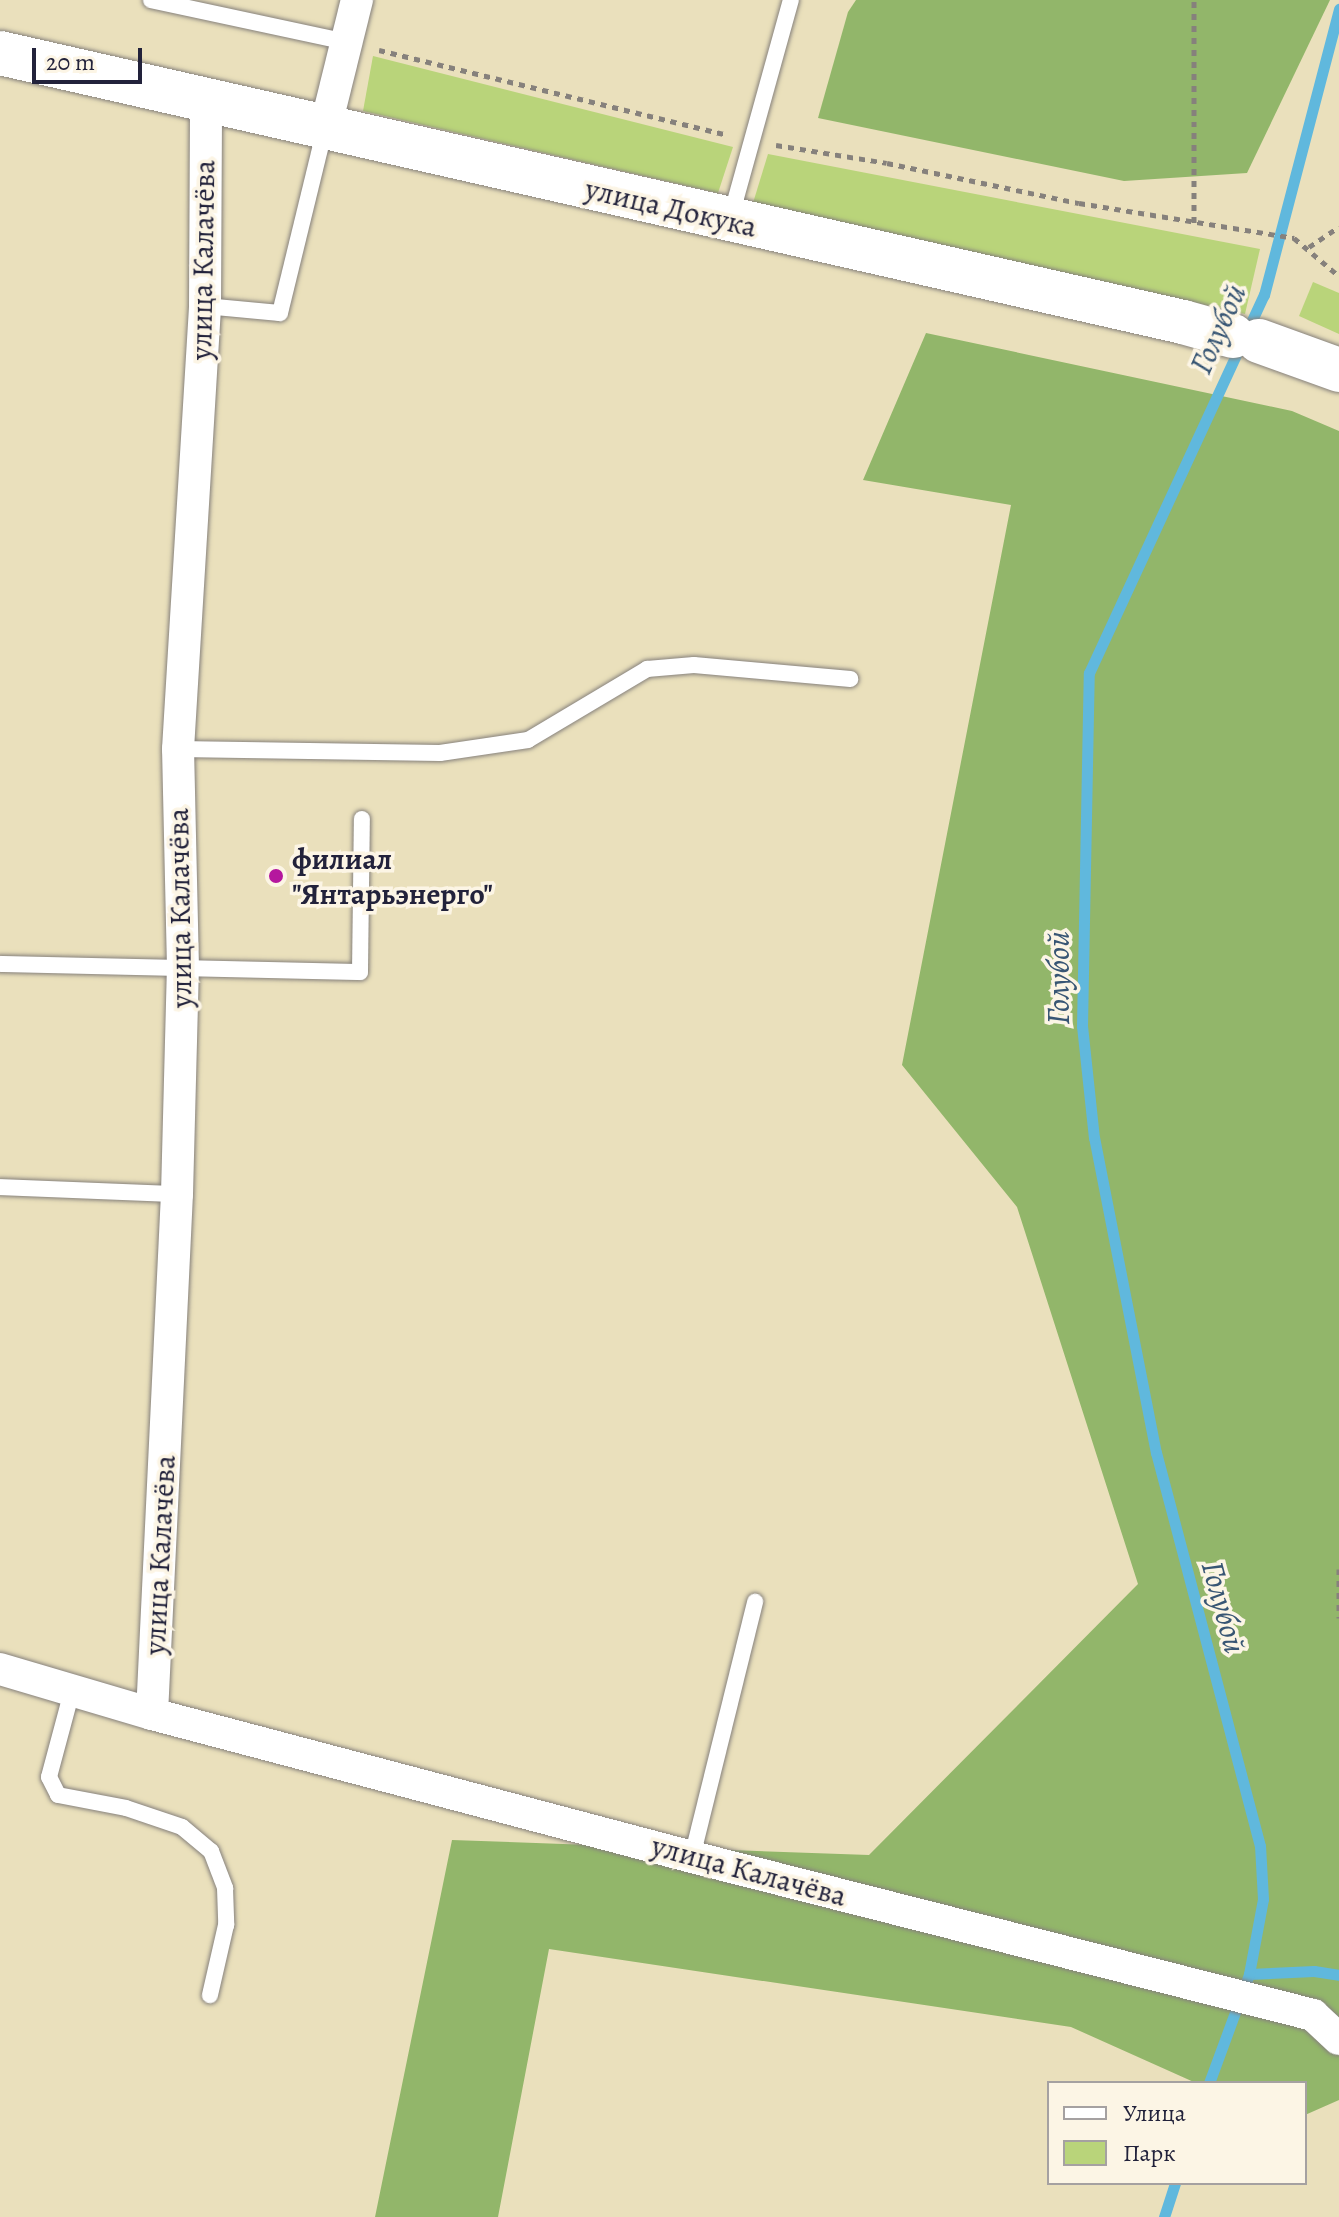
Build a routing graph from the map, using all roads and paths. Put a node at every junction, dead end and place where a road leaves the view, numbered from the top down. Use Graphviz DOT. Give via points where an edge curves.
graph roads {
  1 [pos="151,0"];
  2 [pos="357,0"];
  3 [pos="791,0"];
  4 [pos="1194,0"];
  5 [pos="347,42"];
  6 [pos="0,53"];
  7 [pos="206,101"];
  8 [pos="325,129"];
  9 [pos="752,141"];
  10 [pos="729,221"];
  11 [pos="1194,223"];
  12 [pos="1339,227"];
  13 [pos="1309,247"];
  14 [pos="1339,276"];
  15 [pos="205,306"];
  16 [pos="1339,370"];
  17 [pos="850,679"];
  18 [pos="178,749"];
  19 [pos="362,819"];
  20 [pos="0,964"];
  21 [pos="183,968"];
  22 [pos="0,1187"];
  23 [pos="177,1194"];
  24 [pos="1339,1569"];
  25 [pos="755,1602"];
  26 [pos="1339,1618"];
  27 [pos="0,1669"];
  28 [pos="72,1691"];
  29 [pos="152,1714"];
  30 [pos="692,1857"];
  31 [pos="210,1995"];
  32 [pos="1339,2039"];
  1 -- 5 [label="lane"];
  2 -- 5 [label="street"];
  3 -- 9 [label="lane"];
  4 -- 11 [label="path"];
  5 -- 8 [label="street"];
  5 -- 9 [label="path"];
  6 -- 7 [label="street, улица Докука"];
  7 -- 8 [label="street, улица Докука"];
  7 -- 15 [label="street, улица Калачёва"];
  8 -- 10 [label="street, улица Докука"];
  8 -- 15 [label="lane" via="280,313"];
  9 -- 10 [label="lane"];
  9 -- 11 [label="path"];
  10 -- 16 [label="street, улица Докука" via="1183,322"];
  11 -- 13 [label="path" via="1294,238"];
  12 -- 13 [label="path"];
  13 -- 14 [label="path"];
  15 -- 18 [label="street, улица Калачёва"];
  17 -- 18 [label="lane" via="694,665 647,669 528,740 440,753"];
  18 -- 21 [label="street, улица Калачёва"];
  19 -- 21 [label="lane" via="360,972"];
  20 -- 21 [label="lane"];
  21 -- 23 [label="street, улица Калачёва"];
  22 -- 23 [label="lane"];
  23 -- 29 [label="street, улица Калачёва"];
  24 -- 26 [label="path"];
  25 -- 30 [label="lane"];
  27 -- 28 [label="street, улица Калачёва"];
  28 -- 29 [label="street, улица Калачёва"];
  28 -- 31 [label="lane" via="49,1777 58,1795 126,1808 182,1827 211,1851 225,1888 226,1925"];
  29 -- 30 [label="street, улица Калачёва"];
  30 -- 32 [label="street, улица Калачёва" via="1313,2015"];
}
